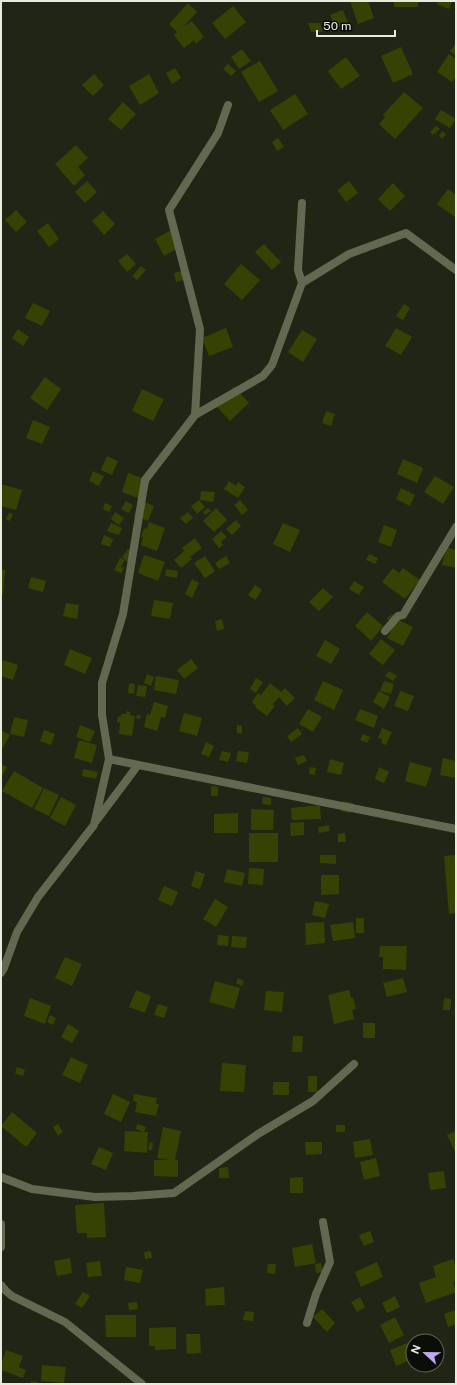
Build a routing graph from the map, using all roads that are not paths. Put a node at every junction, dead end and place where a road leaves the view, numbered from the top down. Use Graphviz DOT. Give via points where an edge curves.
graph roads {
  1 [pos="228,105"];
  2 [pos="302,203"];
  3 [pos="456,270"];
  4 [pos="302,283"];
  5 [pos="195,415"];
  6 [pos="456,527"];
  7 [pos="385,631"];
  8 [pos="109,759"];
  9 [pos="138,765"];
  10 [pos="94,825"];
  11 [pos="456,829"];
  12 [pos="1,973"];
  13 [pos="354,1064"];
  14 [pos="1,1178"];
  15 [pos="323,1222"];
  16 [pos="1,1224"];
  17 [pos="1,1246"];
  18 [pos="1,1285"];
  19 [pos="307,1323"];
  20 [pos="142,1384"];
  1 -- 5 [label="street" via="218,133 169,210 200,329"];
  2 -- 4 [label="street" via="298,270"];
  3 -- 4 [label="street" via="406,233 349,254"];
  4 -- 5 [label="street" via="272,365 263,376"];
  5 -- 8 [label="street" via="145,480 123,614 102,683 102,715"];
  6 -- 7 [label="street" via="403,614"];
  8 -- 9 [label="street"];
  8 -- 10 [label="street"];
  9 -- 10 [label="street"];
  9 -- 11 [label="street"];
  10 -- 12 [label="street" via="38,897 18,932"];
  13 -- 14 [label="street" via="313,1101 258,1134 174,1193 95,1196 32,1189"];
  15 -- 19 [label="street" via="330,1262"];
  16 -- 17 [label="street"];
  18 -- 20 [label="street" via="12,1296 66,1322"];
}
